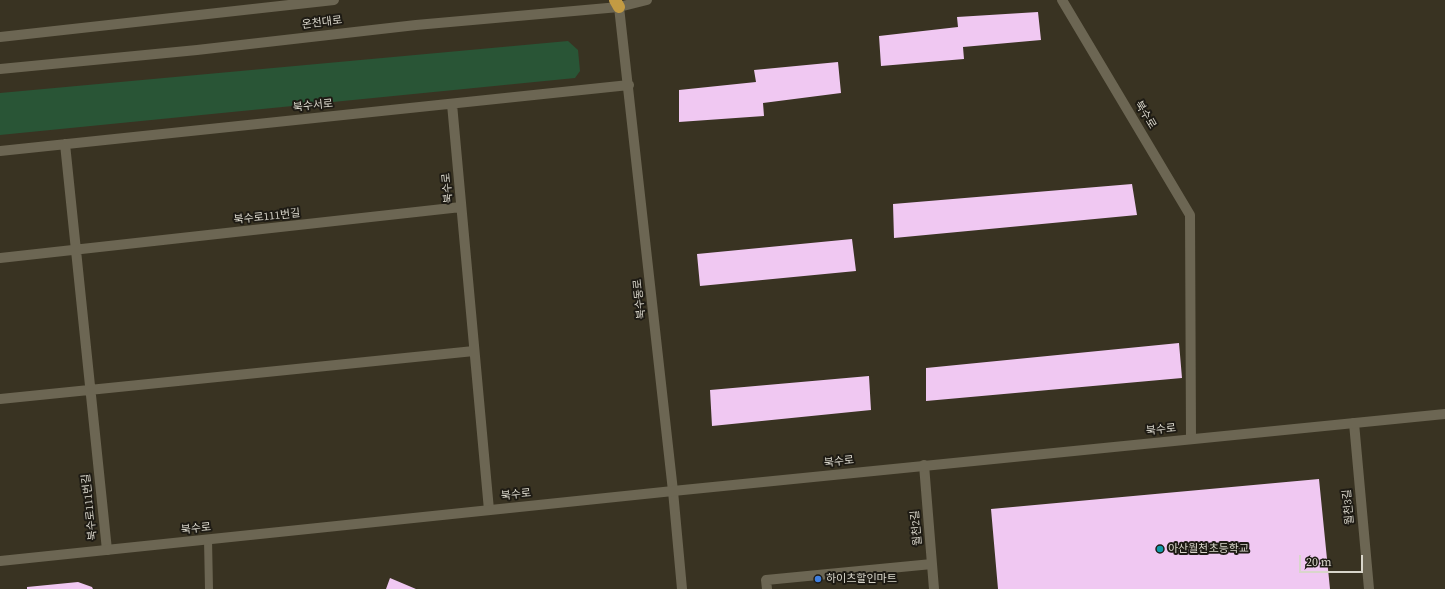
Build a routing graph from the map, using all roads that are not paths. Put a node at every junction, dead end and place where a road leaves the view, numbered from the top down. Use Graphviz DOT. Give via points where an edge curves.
graph roads {
  1 [pos="334,0"];
  2 [pos="647,0"];
  3 [pos="1062,0"];
  4 [pos="619,2"];
  5 [pos="0,37"];
  6 [pos="0,69"];
  7 [pos="628,85"];
  8 [pos="452,104"];
  9 [pos="65,144"];
  10 [pos="0,151"];
  11 [pos="461,207"];
  12 [pos="76,250"];
  13 [pos="0,258"];
  14 [pos="474,351"];
  15 [pos="90,390"];
  16 [pos="0,399"];
  17 [pos="1445,414"];
  18 [pos="1354,423"];
  19 [pos="1191,439"];
  20 [pos="924,465"];
  21 [pos="674,490"];
  22 [pos="489,510"];
  23 [pos="208,539"];
  24 [pos="107,550"];
  25 [pos="0,561"];
  26 [pos="932,564"];
  27 [pos="210,589"];
  28 [pos="682,589"];
  29 [pos="767,589"];
  30 [pos="934,589"];
  31 [pos="1369,589"];
  1 -- 5 [label="street, 온천대로"];
  2 -- 4 [label="street, 온천대로"];
  3 -- 19 [label="street, 북수로" via="1190,215"];
  4 -- 6 [label="street, 온천대로" via="205,49"];
  4 -- 7 [label="street, 북수동로"];
  7 -- 8 [label="street, 북수서로"];
  7 -- 21 [label="street, 북수동로"];
  8 -- 9 [label="street, 북수서로"];
  8 -- 11 [label="street, 북수로"];
  9 -- 10 [label="street, 북수서로"];
  9 -- 12 [label="street, 북수로111번길"];
  11 -- 12 [label="street, 북수로111번길"];
  11 -- 14 [label="street, 북수로"];
  12 -- 13 [label="street, 북수로111번길"];
  12 -- 15 [label="street, 북수로111번길"];
  14 -- 15 [label="street"];
  14 -- 22 [label="street, 북수로"];
  15 -- 16 [label="street"];
  15 -- 24 [label="street, 북수로111번길"];
  17 -- 18 [label="street, 북수로"];
  18 -- 19 [label="street, 북수로"];
  18 -- 31 [label="street, 월천3길"];
  19 -- 20 [label="street, 북수로"];
  20 -- 21 [label="street, 북수로"];
  20 -- 26 [label="street, 월천2길"];
  21 -- 22 [label="street, 북수로"];
  21 -- 28 [label="street, 북수동로"];
  22 -- 23 [label="street, 북수로"];
  23 -- 24 [label="street, 북수로"];
  23 -- 27 [label="lane"];
  24 -- 25 [label="street, 북수로"];
  26 -- 29 [label="street" via="766,580"];
  26 -- 30 [label="street, 월천2길"];
}
